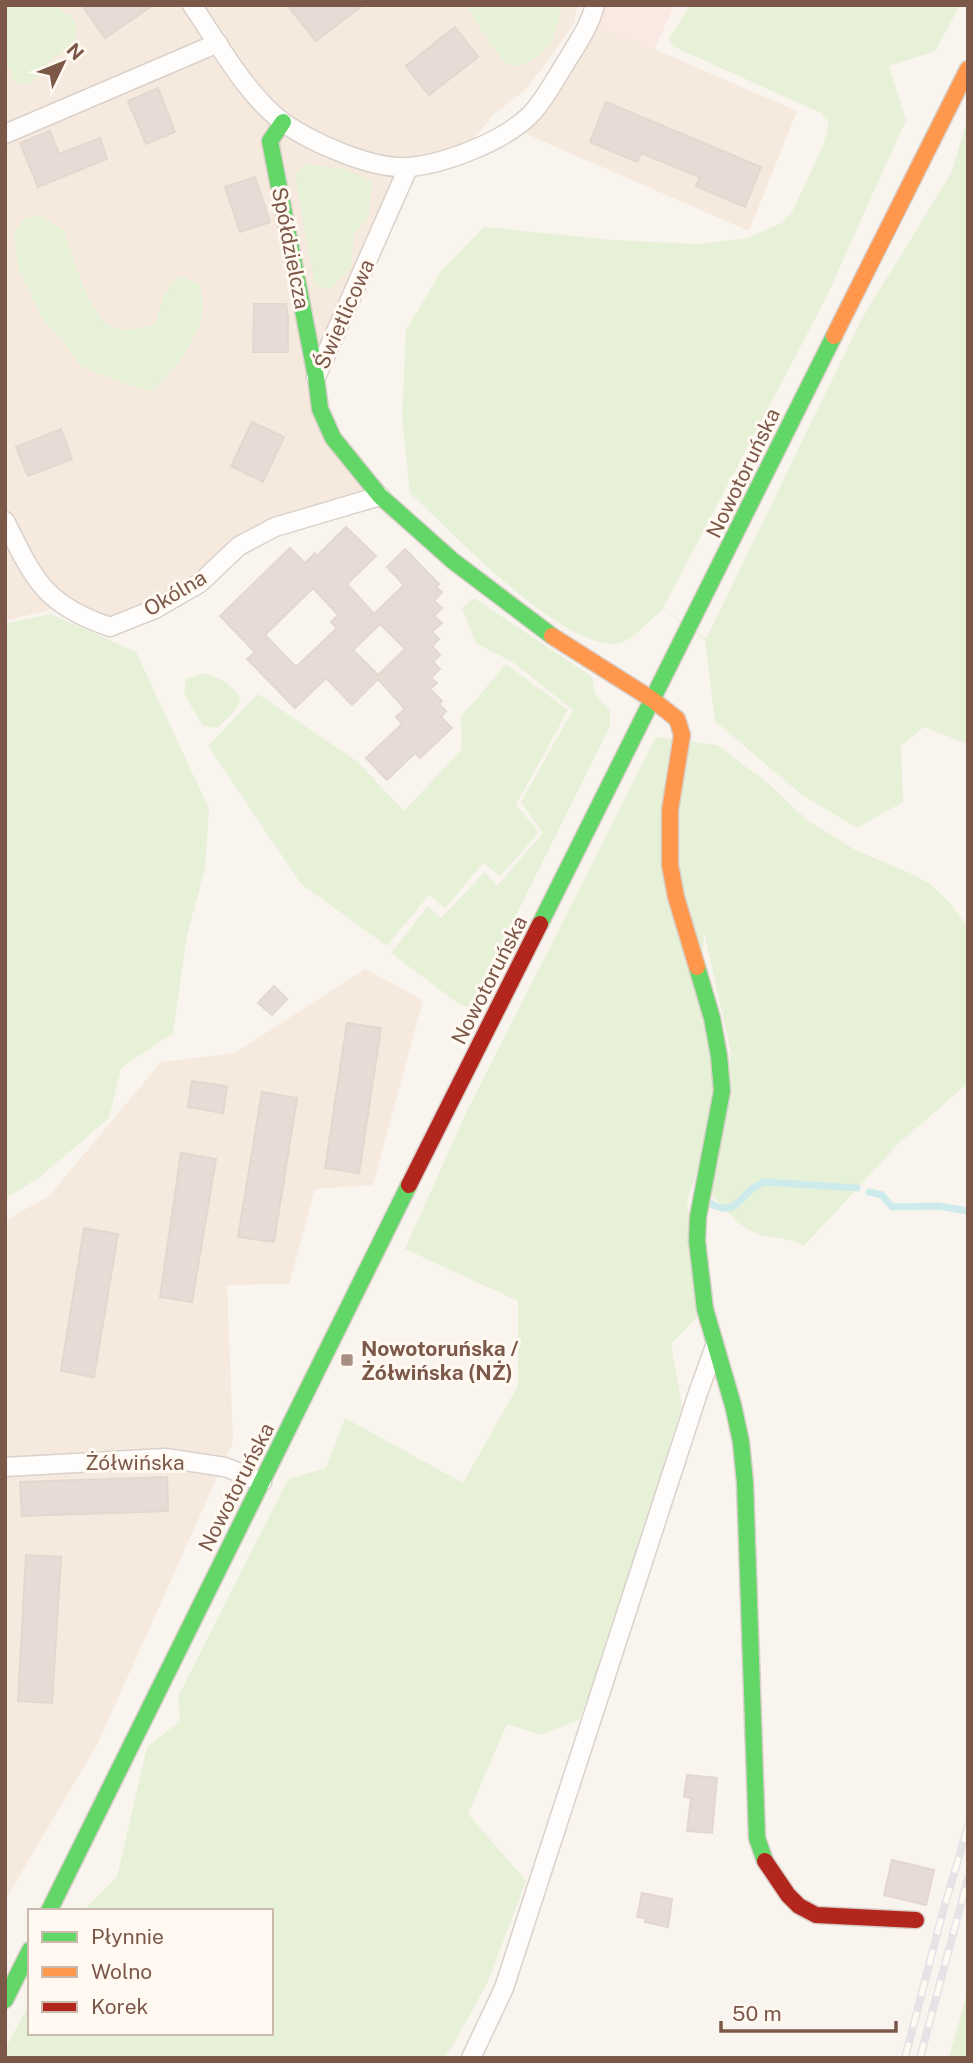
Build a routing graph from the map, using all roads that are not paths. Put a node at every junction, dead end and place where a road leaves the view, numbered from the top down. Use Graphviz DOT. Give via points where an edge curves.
graph roads {
  1 [pos="192,5"];
  2 [pos="595,5"];
  3 [pos="218,43"];
  4 [pos="968,69"];
  5 [pos="283,122"];
  6 [pos="5,134"];
  7 [pos="408,168"];
  8 [pos="316,377"];
  9 [pos="380,496"];
  10 [pos="5,521"];
  11 [pos="653,699"];
  12 [pos="715,1346"];
  13 [pos="5,1467"];
  14 [pos="262,1482"];
  15 [pos="50,1909"];
  16 [pos="916,1920"];
  17 [pos="28,1954"];
  18 [pos="5,2000"];
  19 [pos="471,2058"];
  1 -- 3 [label="street"];
  2 -- 7 [label="street" via="583,34 540,103 515,129 461,154"];
  3 -- 5 [label="street" via="248,86"];
  3 -- 6 [label="street"];
  4 -- 11 [label="street, Nowotoruńska"];
  5 -- 7 [label="street" via="323,146"];
  5 -- 8 [label="street, Spółdzielcza" via="270,141"];
  7 -- 8 [label="street, Świetlicowa"];
  8 -- 9 [label="street, Świetlicowa" via="320,409 333,438"];
  9 -- 10 [label="street, Okólna" via="275,527 239,546 200,583 155,609 110,627 48,594 35,579"];
  9 -- 11 [label="street, Świetlicowa" via="453,561 560,642"];
  11 -- 12 [label="street, Świetlicowa" via="677,719 682,735 670,810 670,865 719,1056 722,1091 697,1241 705,1309"];
  11 -- 14 [label="street, Nowotoruńska"];
  12 -- 16 [label="street, Świetlicowa" via="733,1405 745,1483 757,1838 762,1857 788,1895 816,1915"];
  12 -- 19 [label="street" via="504,1988"];
  13 -- 14 [label="street, Żółwińska" via="166,1458 225,1466"];
  14 -- 15 [label="street, Nowotoruńska"];
  17 -- 18 [label="street"];
}
